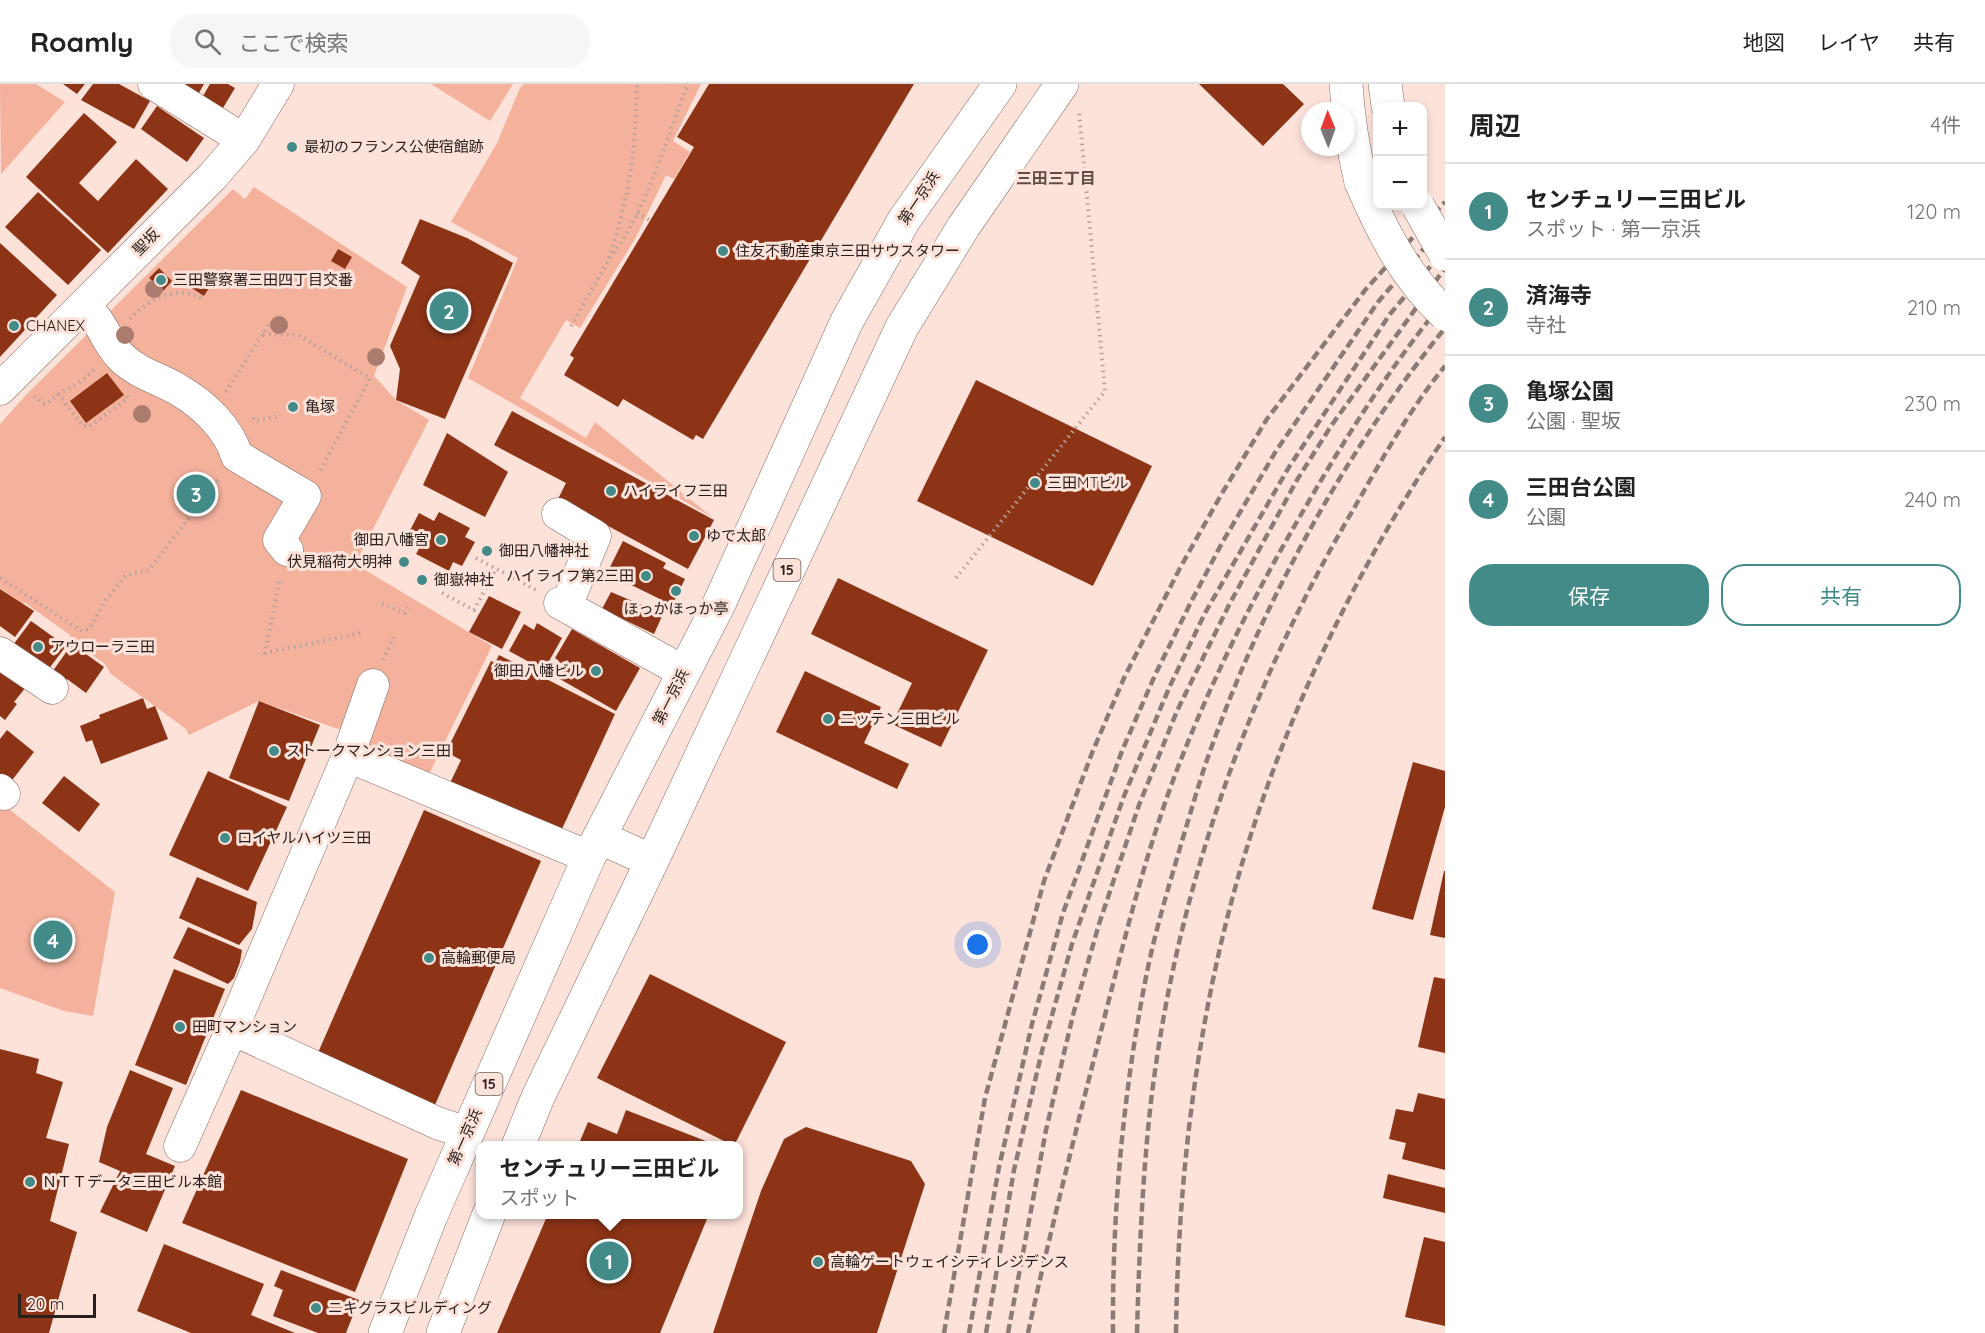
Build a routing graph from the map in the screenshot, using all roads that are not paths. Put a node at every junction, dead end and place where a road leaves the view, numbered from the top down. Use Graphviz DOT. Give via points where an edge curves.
graph roads {
  1 [pos="154,84"];
  2 [pos="278,84"];
  3 [pos="1000,84"];
  4 [pos="1346,84"];
  5 [pos="1385,84"];
  6 [pos="1070,96"];
  7 [pos="1387,102"];
  8 [pos="244,140"];
  9 [pos="1420,210"];
  10 [pos="1445,254"];
  11 [pos="1445,314"];
  12 [pos="112,343"];
  13 [pos="0,389"];
  14 [pos="558,514"];
  15 [pos="286,550"];
  16 [pos="0,652"];
  17 [pos="747,656"];
  18 [pos="691,658"];
  19 [pos="373,686"];
  20 [pos="52,688"];
  21 [pos="348,756"];
  22 [pos="594,847"];
  23 [pos="652,861"];
  24 [pos="232,1029"];
  25 [pos="466,1133"];
  26 [pos="520,1141"];
  27 [pos="180,1146"];
  28 [pos="487,1219"];
  29 [pos="385,1333"];
  30 [pos="443,1333"];
  1 -- 8 [label="street"];
  2 -- 8 [label="street, 聖坂"];
  3 -- 18 [label="main road, 第一京浜 / 15" via="904,220 848,321"];
  4 -- 11 [label="main road, bridge" via="1361,182 1398,259"];
  5 -- 7 [label="main road"];
  6 -- 17 [label="main road, 15" via="964,226 902,327"];
  8 -- 13 [label="street, 聖坂" via="212,177"];
  9 -- 10 [label="main road, bridge"];
  12 -- 15 [label="street" via="137,370 177,389 211,415 224,427 237,456 305,496 279,540"];
  14 -- 18 [label="street" via="595,536 554,600"];
  16 -- 20 [label="street"];
  17 -- 18 [label="main road"];
  17 -- 23 [label="main road, 15"];
  18 -- 22 [label="main road, 第一京浜 / 15"];
  19 -- 21 [label="street"];
  21 -- 22 [label="street"];
  21 -- 24 [label="street"];
  22 -- 23 [label="main road"];
  22 -- 25 [label="main road, 第一京浜 / 15"];
  23 -- 26 [label="main road, 15"];
  24 -- 25 [label="street"];
  24 -- 27 [label="street"];
  25 -- 29 [label="main road, 第一京浜 / 15"];
  28 -- 30 [label="main road"];
}
